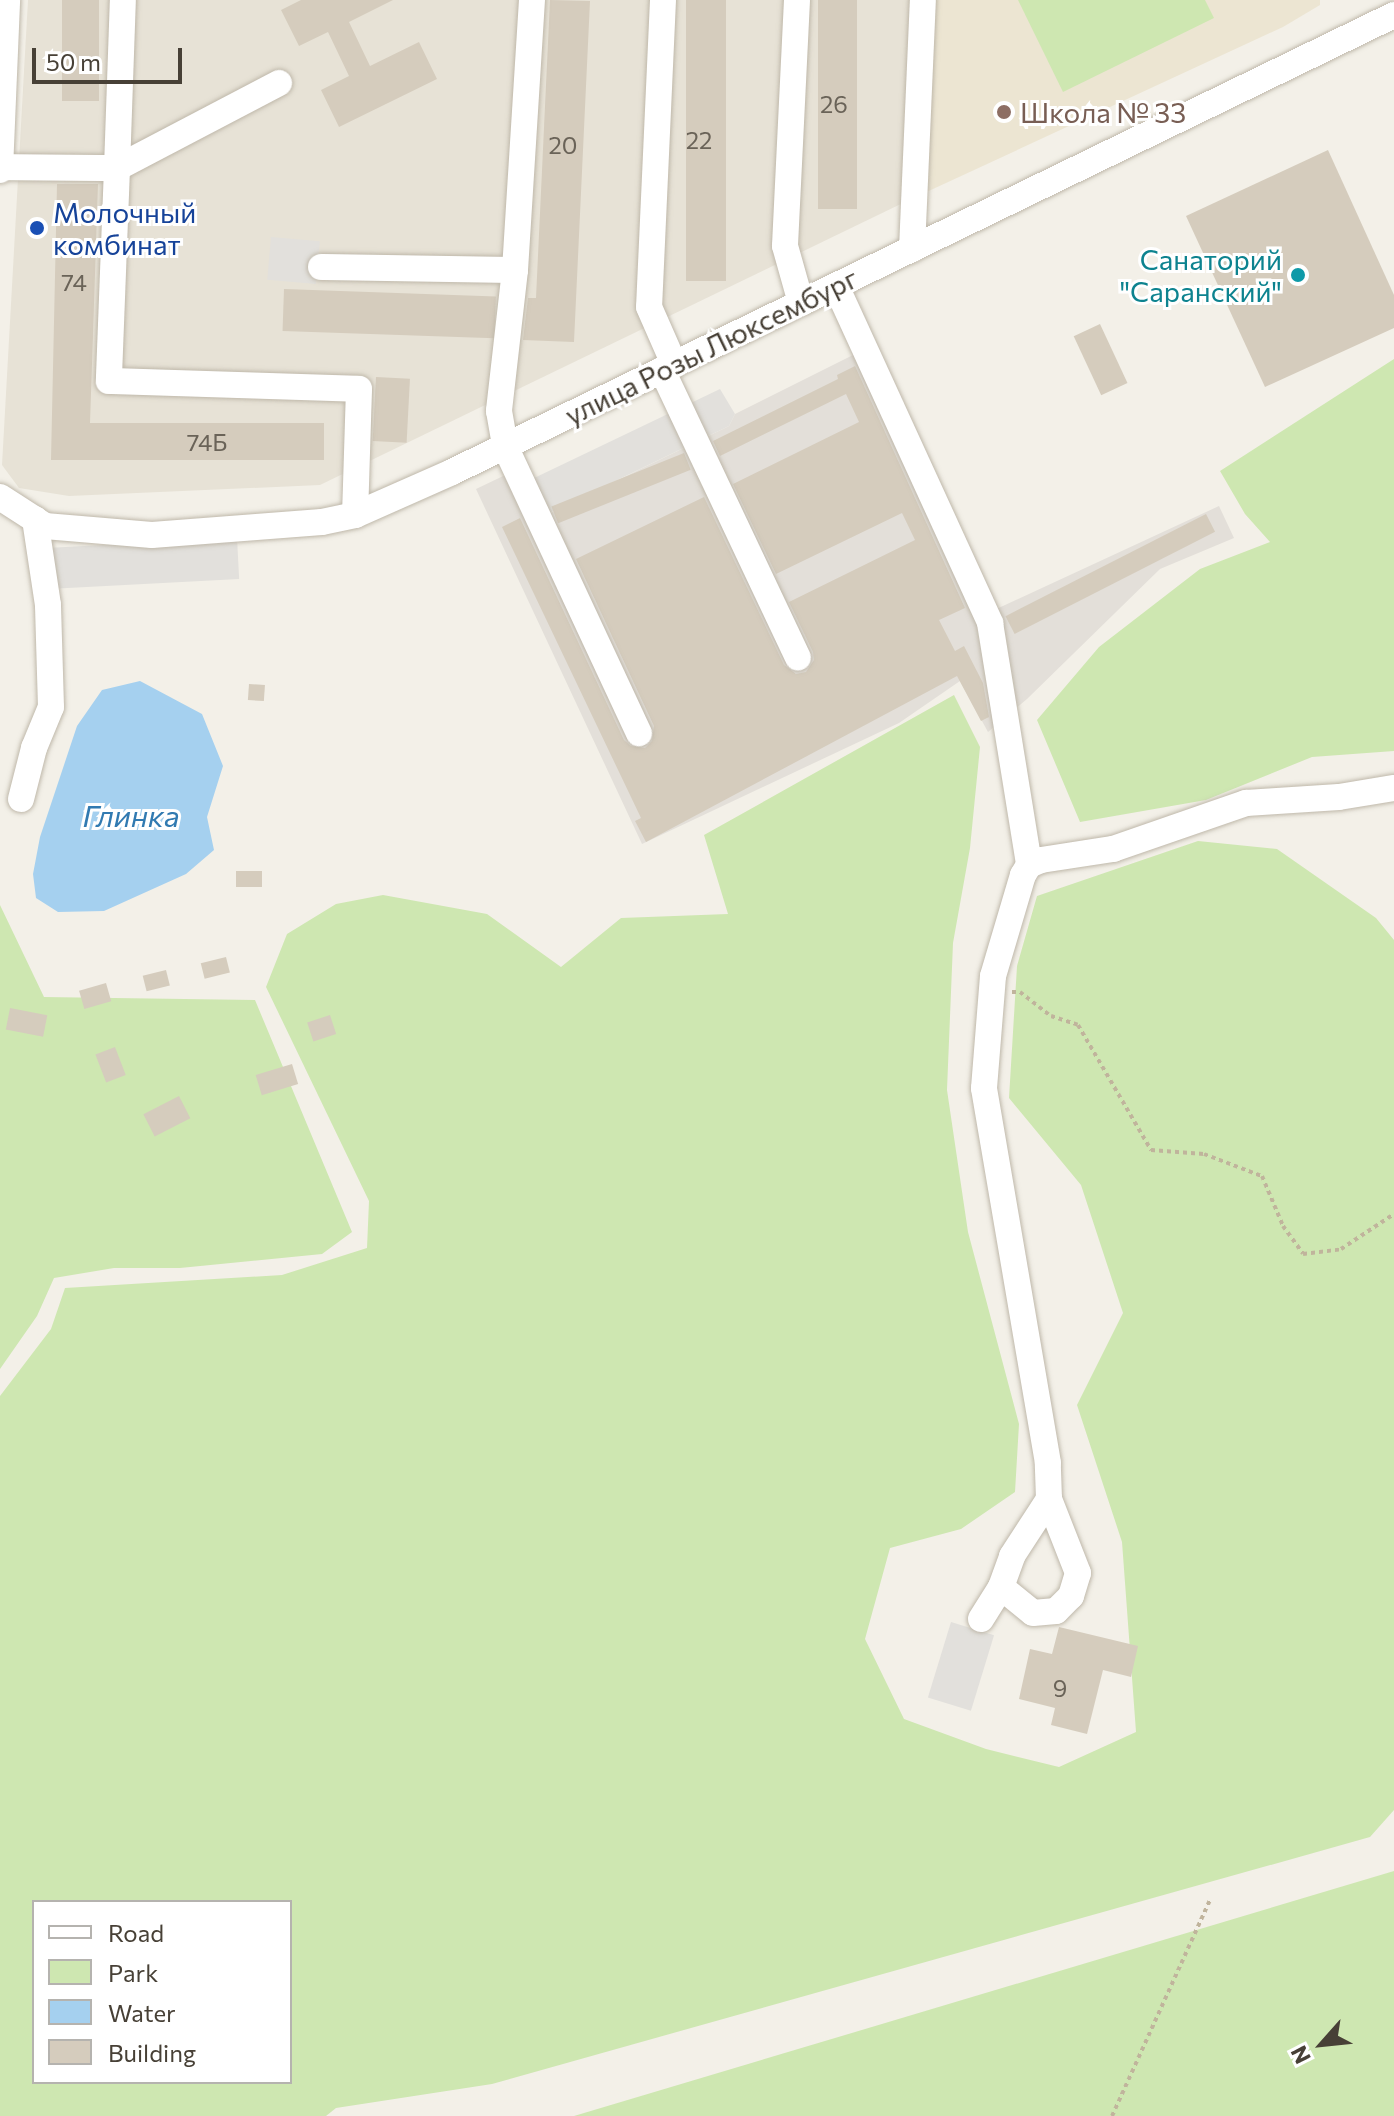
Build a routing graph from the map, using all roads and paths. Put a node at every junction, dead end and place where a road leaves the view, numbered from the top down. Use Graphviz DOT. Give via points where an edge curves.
graph roads {
  1 [pos="7,0"];
  2 [pos="123,0"];
  3 [pos="532,0"];
  4 [pos="663,0"];
  5 [pos="797,0"];
  6 [pos="923,0"];
  7 [pos="1386,12"];
  8 [pos="279,83"];
  9 [pos="117,168"];
  10 [pos="0,169"];
  11 [pos="912,249"];
  12 [pos="321,267"];
  13 [pos="515,270"];
  14 [pos="836,286"];
  15 [pos="801,303"];
  16 [pos="668,367"];
  17 [pos="505,446"];
  18 [pos="14,512"];
  19 [pos="355,515"];
  20 [pos="798,658"];
  21 [pos="639,733"];
  22 [pos="1394,788"];
  23 [pos="21,799"];
  24 [pos="1029,865"];
  25 [pos="991,991"];
  26 [pos="1394,1214"];
  27 [pos="1049,1499"];
  28 [pos="1001,1587"];
  29 [pos="981,1619"];
  30 [pos="1210,1900"];
  31 [pos="1112,2116"];
  1 -- 10 [label="street"];
  2 -- 9 [label="street"];
  3 -- 13 [label="street"];
  4 -- 16 [label="street" via="649,307"];
  5 -- 15 [label="street" via="785,246"];
  6 -- 11 [label="street"];
  7 -- 11 [label="street, улица Розы Люксембург"];
  8 -- 9 [label="street"];
  9 -- 10 [label="street"];
  9 -- 19 [label="street" via="109,381 359,389"];
  11 -- 14 [label="street, улица Розы Люксембург"];
  12 -- 13 [label="street"];
  13 -- 17 [label="street" via="499,411"];
  14 -- 15 [label="street, улица Розы Люксембург"];
  14 -- 24 [label="street" via="990,623"];
  15 -- 16 [label="street, улица Розы Люксембург"];
  16 -- 17 [label="street, улица Розы Люксембург"];
  16 -- 20 [label="street"];
  17 -- 19 [label="street, улица Розы Люксембург"];
  17 -- 21 [label="street"];
  18 -- 19 [label="street, улица Розы Люксембург" via="45,526 152,535"];
  18 -- 23 [label="street" via="48,605 51,707"];
  22 -- 24 [label="street" via="1246,803 1113,849"];
  24 -- 25 [label="street"];
  25 -- 26 [label="path" via="1020,992 1051,1016 1078,1025 1151,1150 1204,1154 1262,1176 1283,1226 1303,1254 1341,1249"];
  25 -- 27 [label="street" via="984,1088 1046,1447"];
  27 -- 28 [label="street" via="1012,1556"];
  27 -- 28 [label="street" via="1078,1573 1071,1596 1056,1611 1033,1613"];
  28 -- 29 [label="street"];
  30 -- 31 [label="path"];
}
